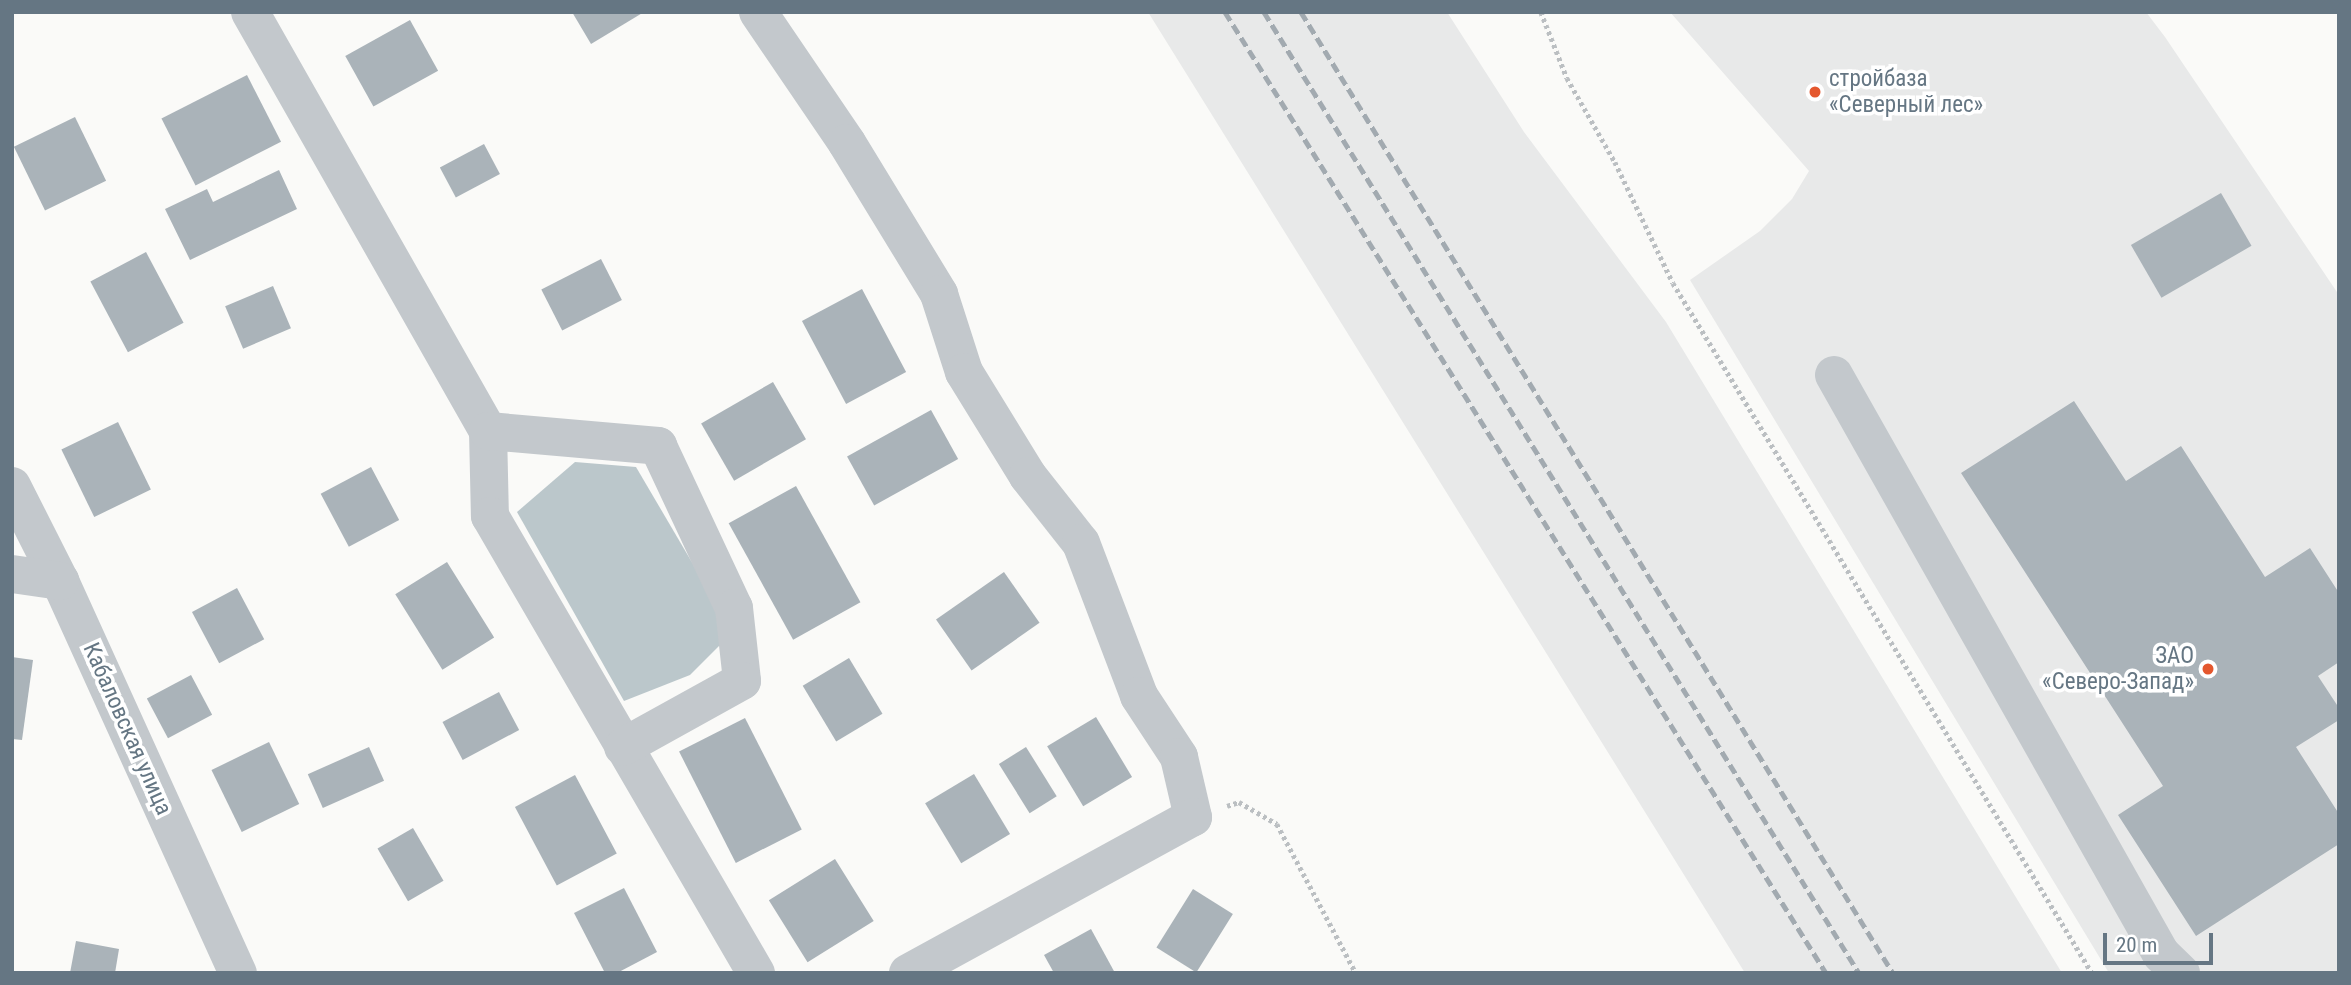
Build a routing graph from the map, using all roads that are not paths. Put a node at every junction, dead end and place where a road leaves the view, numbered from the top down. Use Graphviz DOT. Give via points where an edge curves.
graph roads {
  1 [pos="250,12"];
  2 [pos="758,12"];
  3 [pos="1834,375"];
  4 [pos="488,431"];
  5 [pos="12,486"];
  6 [pos="12,574"];
  7 [pos="60,581"];
  8 [pos="623,747"];
  9 [pos="238,973"];
  10 [pos="756,973"];
  11 [pos="908,973"];
  12 [pos="2181,973"];
  1 -- 4 [label="street"];
  2 -- 11 [label="street" via="847,143 939,294 964,372 1028,477 1081,543 1139,696 1179,757 1193,817"];
  3 -- 12 [label="street" via="2161,954"];
  4 -- 8 [label="street" via="490,516"];
  4 -- 8 [label="street" via="658,446 734,608 742,681"];
  5 -- 7 [label="street, Кабаловская улица"];
  6 -- 7 [label="street"];
  7 -- 9 [label="street, Кабаловская улица"];
  8 -- 10 [label="street"];
}
